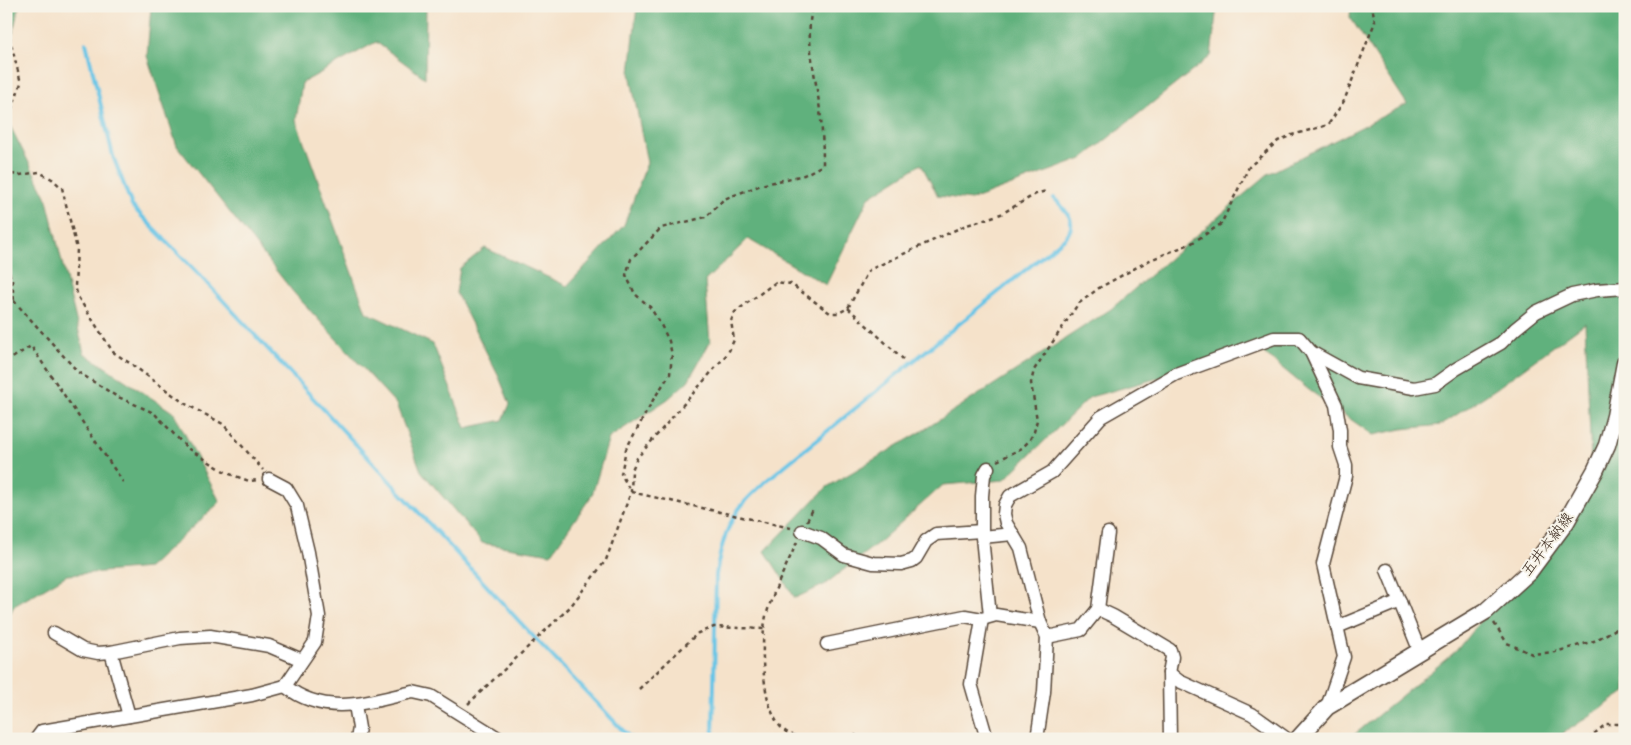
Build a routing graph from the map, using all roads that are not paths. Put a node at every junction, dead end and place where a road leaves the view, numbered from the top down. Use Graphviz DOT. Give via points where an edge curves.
graph roads {
  1 [pos="1625,288"];
  2 [pos="1311,352"];
  3 [pos="1625,363"];
  4 [pos="988,468"];
  5 [pos="269,478"];
  6 [pos="802,531"];
  7 [pos="1108,533"];
  8 [pos="982,534"];
  9 [pos="1013,534"];
  10 [pos="1387,570"];
  11 [pos="1400,601"];
  12 [pos="1098,609"];
  13 [pos="986,617"];
  14 [pos="1040,622"];
  15 [pos="1337,626"];
  16 [pos="54,633"];
  17 [pos="1047,637"];
  18 [pos="826,644"];
  19 [pos="111,652"];
  20 [pos="1420,652"];
  21 [pos="302,660"];
  22 [pos="1169,673"];
  23 [pos="285,686"];
  24 [pos="355,705"];
  25 [pos="1327,707"];
  26 [pos="129,716"];
  27 [pos="36,739"];
  28 [pos="358,739"];
  29 [pos="500,739"];
  30 [pos="987,739"];
  31 [pos="1037,739"];
  32 [pos="1170,739"];
  33 [pos="1287,739"];
  34 [pos="1298,739"];
  1 -- 2 [label="street" via="1572,295 1542,309 1501,343 1435,384 1414,388 1358,378"];
  2 -- 9 [label="street" via="1299,338 1274,338 1176,374 1101,417 1052,472 1010,496 1004,514"];
  2 -- 15 [label="street" via="1336,405 1340,448 1346,465 1323,564"];
  3 -- 20 [label="main road, 五井本納線" via="1607,445 1566,522 1529,572 1486,611"];
  4 -- 8 [label="street" via="984,475"];
  5 -- 21 [label="street" via="286,488 296,506 316,591 319,616 315,642"];
  6 -- 8 [label="street" via="821,538 844,555 873,563 901,564 916,558 926,541 936,534"];
  7 -- 12 [label="street"];
  8 -- 9 [label="street"];
  8 -- 13 [label="street"];
  9 -- 14 [label="street" via="1021,548"];
  10 -- 11 [label="street"];
  11 -- 15 [label="street"];
  11 -- 20 [label="street"];
  12 -- 17 [label="street" via="1081,630"];
  12 -- 22 [label="street" via="1170,650"];
  13 -- 14 [label="street"];
  13 -- 18 [label="street" via="965,616"];
  13 -- 30 [label="street" via="971,684"];
  14 -- 17 [label="street"];
  15 -- 25 [label="street" via="1344,657"];
  16 -- 19 [label="street" via="83,650 98,654"];
  17 -- 31 [label="street"];
  19 -- 21 [label="street" via="180,638 210,636 269,646"];
  19 -- 26 [label="street"];
  20 -- 25 [label="main road, 五井本納線"];
  21 -- 23 [label="street"];
  22 -- 32 [label="street"];
  22 -- 33 [label="street" via="1179,681 1252,714"];
  23 -- 24 [label="street" via="308,698 335,706"];
  23 -- 26 [label="street" via="252,695"];
  24 -- 28 [label="street"];
  24 -- 29 [label="street" via="413,692 431,696"];
  25 -- 34 [label="main road, 五井本納線"];
  26 -- 27 [label="street" via="42,731"];
}
